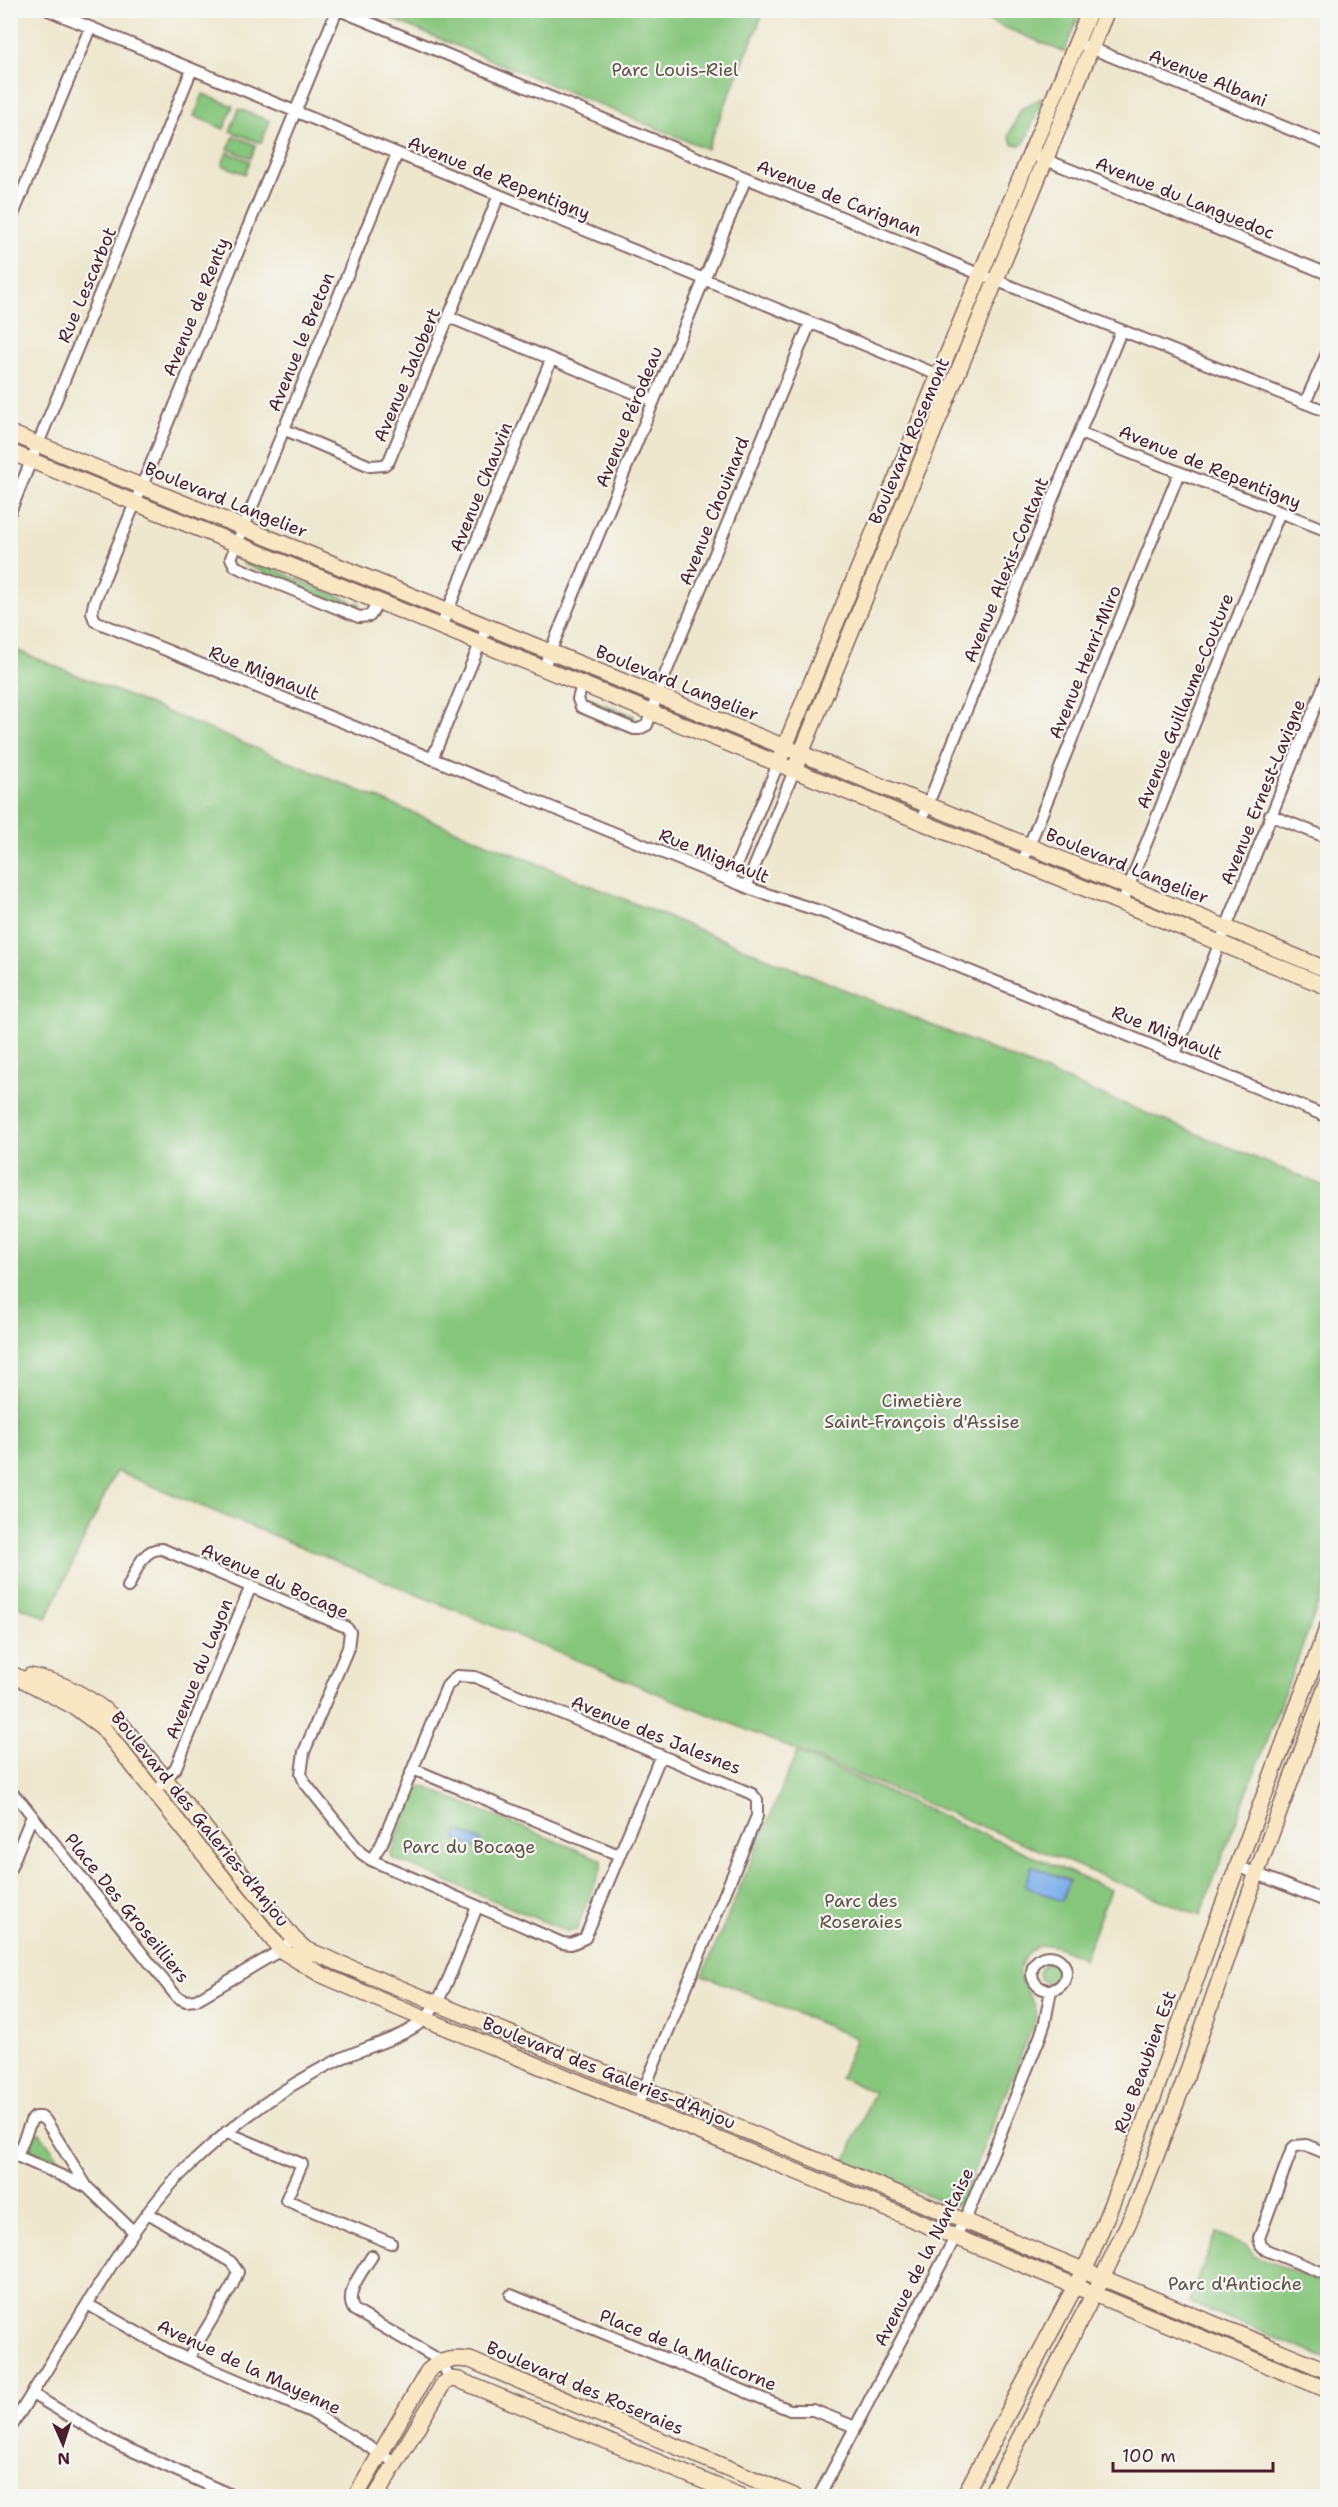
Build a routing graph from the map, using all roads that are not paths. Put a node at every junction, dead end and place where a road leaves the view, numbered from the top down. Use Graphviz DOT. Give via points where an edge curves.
graph roads {
  1 [pos="48,10"];
  2 [pos="338,10"];
  3 [pos="1090,10"];
  4 [pos="1107,10"];
  5 [pos="90,28"];
  6 [pos="1077,42"];
  7 [pos="1091,48"];
  8 [pos="192,69"];
  9 [pos="295,112"];
  10 [pos="1328,145"];
  11 [pos="1029,153"];
  12 [pos="397,154"];
  13 [pos="1046,159"];
  14 [pos="746,178"];
  15 [pos="499,195"];
  16 [pos="10,222"];
  17 [pos="980,274"];
  18 [pos="1328,274"];
  19 [pos="704,279"];
  20 [pos="996,280"];
  21 [pos="449,317"];
  22 [pos="810,323"];
  23 [pos="1121,331"];
  24 [pos="1328,351"];
  25 [pos="551,360"];
  26 [pos="938,375"];
  27 [pos="654,401"];
  28 [pos="1305,403"];
  29 [pos="1328,412"];
  30 [pos="283,429"];
  31 [pos="10,433"];
  32 [pos="1080,433"];
  33 [pos="39,444"];
  34 [pos="10,452"];
  35 [pos="32,461"];
  36 [pos="1179,473"];
  37 [pos="140,486"];
  38 [pos="134,502"];
  39 [pos="1280,512"];
  40 [pos="10,513"];
  41 [pos="243,528"];
  42 [pos="1328,531"];
  43 [pos="236,544"];
  44 [pos="379,601"];
  45 [pos="448,611"];
  46 [pos="93,617"];
  47 [pos="441,627"];
  48 [pos="487,627"];
  49 [pos="480,643"];
  50 [pos="550,652"];
  51 [pos="543,669"];
  52 [pos="1328,675"];
  53 [pos="582,685"];
  54 [pos="1324,692"];
  55 [pos="656,695"];
  56 [pos="651,713"];
  57 [pos="785,747"];
  58 [pos="800,754"];
  59 [pos="432,759"];
  60 [pos="778,765"];
  61 [pos="794,771"];
  62 [pos="927,805"];
  63 [pos="1270,815"];
  64 [pos="921,821"];
  65 [pos="1328,838"];
  66 [pos="1029,846"];
  67 [pos="1022,862"];
  68 [pos="730,880"];
  69 [pos="746,887"];
  70 [pos="1128,887"];
  71 [pos="1122,903"];
  72 [pos="1226,928"];
  73 [pos="1220,943"];
  74 [pos="1328,970"];
  75 [pos="1328,987"];
  76 [pos="1175,1054"];
  77 [pos="1328,1118"];
  78 [pos="251,1586"];
  79 [pos="128,1587"];
  80 [pos="1328,1626"];
  81 [pos="11,1675"];
  82 [pos="1328,1681"];
  83 [pos="1284,1743"];
  84 [pos="1302,1750"];
  85 [pos="661,1755"];
  86 [pos="413,1769"];
  87 [pos="167,1782"];
  88 [pos="10,1791"];
  89 [pos="154,1792"];
  90 [pos="32,1816"];
  91 [pos="619,1855"];
  92 [pos="371,1860"];
  93 [pos="1237,1866"];
  94 [pos="10,1869"];
  95 [pos="1257,1874"];
  96 [pos="1328,1902"];
  97 [pos="477,1907"];
  98 [pos="293,1938"];
  99 [pos="281,1950"];
  100 [pos="1051,1990"];
  101 [pos="436,2004"];
  102 [pos="426,2019"];
  103 [pos="1161,2078"];
  104 [pos="1184,2085"];
  105 [pos="644,2090"];
  106 [pos="637,2106"];
  107 [pos="226,2132"];
  108 [pos="1328,2154"];
  109 [pos="14,2155"];
  110 [pos="87,2187"];
  111 [pos="148,2213"];
  112 [pos="964,2221"];
  113 [pos="133,2231"];
  114 [pos="955,2238"];
  115 [pos="391,2243"];
  116 [pos="372,2256"];
  117 [pos="1083,2271"];
  118 [pos="1328,2275"];
  119 [pos="1102,2278"];
  120 [pos="1074,2287"];
  121 [pos="1094,2294"];
  122 [pos="511,2295"];
  123 [pos="87,2304"];
  124 [pos="188,2360"];
  125 [pos="441,2361"];
  126 [pos="1328,2371"];
  127 [pos="450,2379"];
  128 [pos="1328,2390"];
  129 [pos="32,2394"];
  130 [pos="855,2427"];
  131 [pos="10,2429"];
  132 [pos="380,2454"];
  133 [pos="396,2463"];
  134 [pos="233,2496"];
  135 [pos="356,2496"];
  136 [pos="376,2496"];
  137 [pos="740,2496"];
  138 [pos="794,2496"];
  139 [pos="819,2496"];
  140 [pos="964,2496"];
  141 [pos="990,2496"];
  1 -- 5 [label="street, Avenue de Repentigny"];
  2 -- 9 [label="street, Avenue de Renty"];
  2 -- 14 [label="street, Avenue de Carignan"];
  3 -- 6 [label="street, Boulevard Rosemont"];
  4 -- 7 [label="street, Boulevard Rosemont"];
  5 -- 8 [label="street, Avenue de Repentigny"];
  5 -- 16 [label="street"];
  6 -- 7 [label="street, Avenue Albani"];
  6 -- 11 [label="street, Boulevard Rosemont"];
  7 -- 10 [label="street, Avenue Albani"];
  7 -- 13 [label="street, Boulevard Rosemont"];
  8 -- 9 [label="street, Avenue de Repentigny"];
  8 -- 33 [label="street, Rue Lescarbot"];
  9 -- 12 [label="street, Avenue de Repentigny"];
  9 -- 37 [label="street, Avenue de Renty"];
  11 -- 13 [label="street, Avenue du Languedoc"];
  11 -- 17 [label="street, Boulevard Rosemont"];
  12 -- 15 [label="street, Avenue de Repentigny"];
  12 -- 30 [label="street, Avenue le Breton"];
  13 -- 18 [label="street, Avenue du Languedoc"];
  13 -- 20 [label="street, Boulevard Rosemont"];
  14 -- 17 [label="street, Avenue de Carignan"];
  14 -- 19 [label="street, Avenue Pérodeau"];
  15 -- 19 [label="street, Avenue de Repentigny"];
  15 -- 21 [label="street, Avenue Jalobert"];
  17 -- 20 [label="street, Avenue de Carignan"];
  17 -- 26 [label="street, Boulevard Rosemont"];
  19 -- 22 [label="street, Avenue de Repentigny"];
  19 -- 27 [label="street, Avenue Pérodeau"];
  20 -- 23 [label="street, Avenue de Carignan"];
  20 -- 58 [label="street, Boulevard Rosemont"];
  21 -- 25 [label="street"];
  21 -- 30 [label="street, Avenue Jalobert" via="384,465 370,466"];
  22 -- 26 [label="street, Avenue de Repentigny"];
  22 -- 55 [label="street, Avenue Chouinard"];
  23 -- 28 [label="street, Avenue de Carignan"];
  23 -- 32 [label="street, Avenue Alexis-Contant"];
  24 -- 28 [label="street"];
  25 -- 27 [label="street"];
  25 -- 45 [label="street, Avenue Chauvin"];
  26 -- 57 [label="street, Boulevard Rosemont"];
  27 -- 50 [label="street, Avenue Pérodeau"];
  28 -- 29 [label="street, Avenue de Carignan"];
  30 -- 41 [label="street, Avenue le Breton"];
  31 -- 33 [label="street, Boulevard Langelier"];
  32 -- 36 [label="street, Avenue de Repentigny"];
  32 -- 62 [label="street, Avenue Alexis-Contant"];
  33 -- 35 [label="street, Rue Lescarbot"];
  33 -- 37 [label="street, Boulevard Langelier"];
  34 -- 35 [label="street, Boulevard Langelier"];
  35 -- 38 [label="street, Boulevard Langelier"];
  35 -- 40 [label="street, Rue Lescarbot"];
  36 -- 39 [label="street, Avenue de Repentigny"];
  36 -- 66 [label="street, Avenue Henri-Miro"];
  37 -- 38 [label="street, Avenue de Renty"];
  37 -- 41 [label="street, Boulevard Langelier"];
  38 -- 43 [label="street, Boulevard Langelier"];
  38 -- 46 [label="street, Avenue de Renty" via="94,603"];
  39 -- 42 [label="street, Avenue de Repentigny"];
  39 -- 70 [label="street, Avenue Guillaume-Couture"];
  41 -- 43 [label="street, Avenue le Breton"];
  41 -- 45 [label="street, Boulevard Langelier"];
  43 -- 44 [label="street, Boulevard Langelier"];
  43 -- 44 [label="street, Boulevard Langelier" via="231,558 235,566 359,617 370,616"];
  44 -- 47 [label="street, Boulevard Langelier"];
  45 -- 47 [label="street, Avenue Chauvin"];
  45 -- 48 [label="street, Boulevard Langelier"];
  46 -- 59 [label="street, Rue Mignault" via="103,626"];
  47 -- 49 [label="street, Boulevard Langelier"];
  48 -- 49 [label="street"];
  48 -- 50 [label="street, Boulevard Langelier"];
  49 -- 51 [label="street, Boulevard Langelier"];
  49 -- 59 [label="street"];
  50 -- 51 [label="street, Avenue Pérodeau"];
  50 -- 55 [label="street, Boulevard Langelier"];
  51 -- 53 [label="street, Boulevard Langelier"];
  52 -- 54 [label="street, Avenue Ernest-Lavigne"];
  53 -- 56 [label="street, Boulevard Langelier"];
  53 -- 56 [label="street, Boulevard Langelier" via="578,699 586,709 639,729 647,726"];
  54 -- 63 [label="street, Avenue Ernest-Lavigne"];
  55 -- 56 [label="street, Avenue Chouinard"];
  55 -- 57 [label="street, Boulevard Langelier"];
  56 -- 60 [label="street, Boulevard Langelier"];
  57 -- 58 [label="street, Boulevard Langelier"];
  57 -- 60 [label="street, Boulevard Rosemont"];
  58 -- 61 [label="street, Boulevard Rosemont"];
  58 -- 62 [label="street, Boulevard Langelier"];
  59 -- 68 [label="street, Rue Mignault"];
  60 -- 61 [label="street, Boulevard Langelier"];
  60 -- 68 [label="street, Boulevard Rosemont"];
  61 -- 64 [label="street, Boulevard Langelier"];
  61 -- 69 [label="street, Boulevard Rosemont"];
  62 -- 64 [label="street, Avenue Alexis-Contant"];
  62 -- 66 [label="street, Boulevard Langelier"];
  63 -- 65 [label="street"];
  63 -- 72 [label="street, Avenue Ernest-Lavigne"];
  64 -- 67 [label="street, Boulevard Langelier"];
  66 -- 67 [label="street, Avenue Henri-Miro"];
  66 -- 70 [label="street, Boulevard Langelier"];
  67 -- 71 [label="street, Boulevard Langelier"];
  68 -- 69 [label="street, Rue Mignault"];
  69 -- 76 [label="street, Rue Mignault" via="832,915"];
  70 -- 71 [label="street, Avenue Guillaume-Couture"];
  70 -- 72 [label="street, Boulevard Langelier"];
  71 -- 73 [label="street, Boulevard Langelier"];
  72 -- 73 [label="street, Avenue Ernest-Lavigne"];
  72 -- 74 [label="street, Boulevard Langelier"];
  73 -- 75 [label="street, Boulevard Langelier"];
  73 -- 76 [label="street, Avenue Ernest-Lavigne"];
  76 -- 77 [label="street, Rue Mignault"];
  78 -- 79 [label="street, Avenue du Bocage" via="155,1549 145,1555"];
  78 -- 87 [label="street, Avenue du Layon"];
  78 -- 92 [label="street, Avenue du Bocage" via="338,1622 350,1632 348,1648 304,1752 301,1774 325,1809"];
  80 -- 83 [label="street, Rue Beaubien Est"];
  81 -- 87 [label="street, Boulevard des Galeries-d'Anjou" via="62,1685 88,1698 121,1724"];
  81 -- 89 [label="street, Boulevard des Galeries-d'Anjou" via="93,1719"];
  82 -- 84 [label="street"];
  83 -- 84 [label="street"];
  83 -- 93 [label="street, Rue Beaubien Est"];
  84 -- 95 [label="street"];
  85 -- 86 [label="street, Avenue des Jalesnes" via="475,1677 457,1676 447,1686"];
  85 -- 91 [label="street, Avenue du Bocage"];
  85 -- 105 [label="street, Avenue des Jalesnes" via="744,1789 757,1800 758,1808"];
  86 -- 91 [label="street"];
  86 -- 92 [label="street, Avenue des Jalesnes"];
  87 -- 89 [label="street, Avenue du Layon"];
  87 -- 98 [label="street, Boulevard des Galeries-d'Anjou"];
  88 -- 90 [label="street, Place Des Groseilliers"];
  89 -- 99 [label="street, Boulevard des Galeries-d'Anjou"];
  90 -- 94 [label="street"];
  90 -- 99 [label="street, Place Des Groseilliers" via="177,1997 196,2000"];
  91 -- 97 [label="street, Avenue du Bocage" via="585,1938 578,1943 562,1943"];
  92 -- 97 [label="street, Avenue du Bocage"];
  93 -- 95 [label="street"];
  93 -- 103 [label="street, Rue Beaubien Est"];
  95 -- 96 [label="street"];
  95 -- 104 [label="street"];
  97 -- 101 [label="street"];
  98 -- 99 [label="street, Place Des Groseilliers"];
  98 -- 101 [label="street, Boulevard des Galeries-d'Anjou" via="316,1955"];
  99 -- 102 [label="street, Boulevard des Galeries-d'Anjou" via="320,1974"];
  100 -- 112 [label="street, Avenue de la Nantaise" via="1040,2037"];
  101 -- 102 [label="street"];
  101 -- 105 [label="street, Boulevard des Galeries-d'Anjou"];
  102 -- 106 [label="street, Boulevard des Galeries-d'Anjou"];
  102 -- 107 [label="street" via="309,2075"];
  103 -- 104 [label="street"];
  103 -- 117 [label="street, Rue Beaubien Est"];
  104 -- 119 [label="street" via="1138,2203"];
  105 -- 106 [label="street, Avenue des Jalesnes"];
  105 -- 112 [label="street, Boulevard des Galeries-d'Anjou"];
  106 -- 114 [label="street, Boulevard des Galeries-d'Anjou"];
  107 -- 111 [label="street" via="187,2168"];
  107 -- 115 [label="street" via="302,2164 286,2200"];
  108 -- 118 [label="street" via="1306,2145 1292,2149 1259,2238 1266,2250"];
  109 -- 110 [label="street"];
  109 -- 110 [label="street" via="31,2121 41,2117"];
  110 -- 113 [label="street"];
  111 -- 113 [label="street"];
  111 -- 124 [label="street" via="231,2262 238,2272"];
  112 -- 114 [label="street, Avenue de la Nantaise"];
  112 -- 117 [label="street, Boulevard des Galeries-d'Anjou"];
  113 -- 123 [label="street"];
  114 -- 120 [label="street, Boulevard des Galeries-d'Anjou"];
  114 -- 130 [label="street, Avenue de la Nantaise"];
  116 -- 125 [label="street" via="351,2293 350,2304"];
  117 -- 119 [label="street, Boulevard des Galeries-d'Anjou"];
  117 -- 120 [label="street, Rue Beaubien Est"];
  119 -- 121 [label="street"];
  119 -- 126 [label="street, Boulevard des Galeries-d'Anjou"];
  120 -- 121 [label="street, Boulevard des Galeries-d'Anjou"];
  120 -- 140 [label="street, Rue Beaubien Est"];
  121 -- 128 [label="street, Boulevard des Galeries-d'Anjou"];
  121 -- 141 [label="street"];
  122 -- 130 [label="street, Place de la Malicorne" via="790,2410 813,2410"];
  123 -- 124 [label="street, Avenue de la Mayenne"];
  123 -- 129 [label="street"];
  124 -- 132 [label="street, Avenue de la Mayenne" via="311,2412"];
  125 -- 127 [label="street"];
  125 -- 132 [label="street" via="428,2371"];
  125 -- 138 [label="street, Boulevard des Roseraies" via="470,2360"];
  127 -- 133 [label="street" via="443,2384"];
  127 -- 137 [label="street"];
  129 -- 131 [label="street"];
  129 -- 134 [label="street" via="115,2443"];
  130 -- 139 [label="street, Avenue de la Nantaise"];
  132 -- 133 [label="street, Avenue de la Mayenne"];
  132 -- 135 [label="street"];
  133 -- 136 [label="street"];
}
